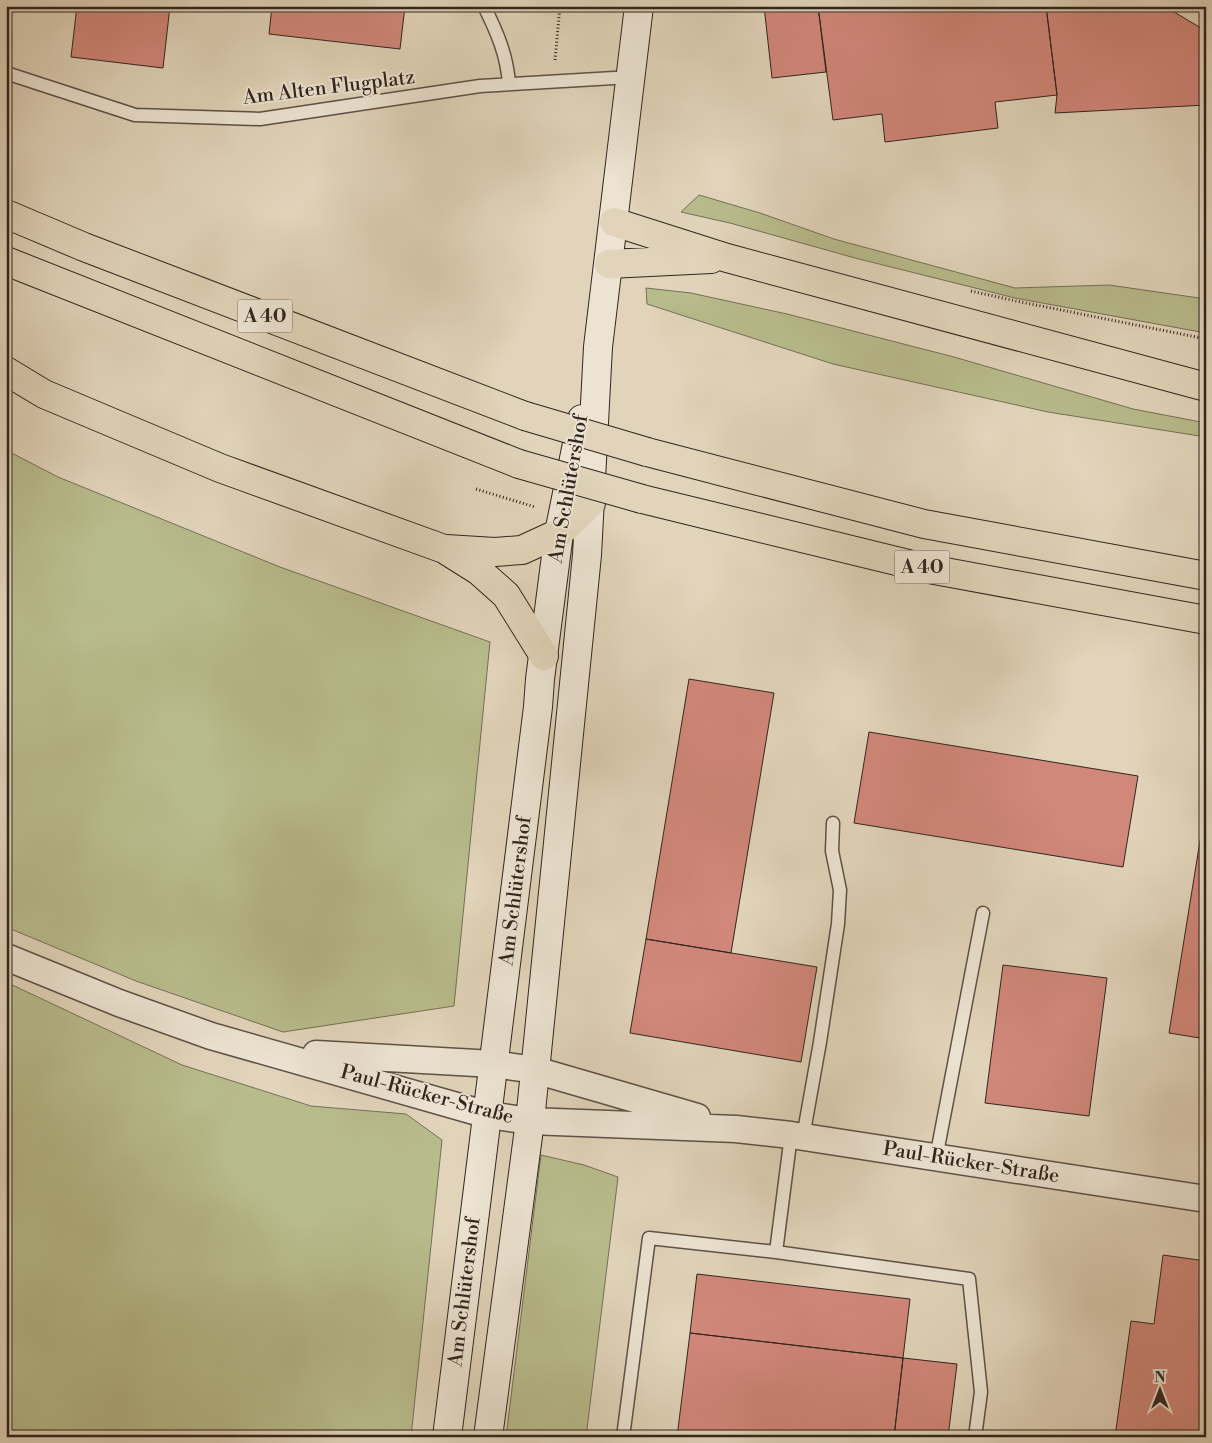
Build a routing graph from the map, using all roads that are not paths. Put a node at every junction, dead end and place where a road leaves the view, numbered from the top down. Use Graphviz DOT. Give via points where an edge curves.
graph roads {
  1 [pos="484,6"];
  2 [pos="639,6"];
  3 [pos="6,74"];
  4 [pos="632,77"];
  5 [pos="509,84"];
  6 [pos="6,214"];
  7 [pos="614,222"];
  8 [pos="727,258"];
  9 [pos="6,261"];
  10 [pos="609,264"];
  11 [pos="598,347"];
  12 [pos="6,371"];
  13 [pos="1206,388"];
  14 [pos="591,503"];
  15 [pos="559,533"];
  16 [pos="444,549"];
  17 [pos="1206,576"];
  18 [pos="1206,620"];
  19 [pos="544,656"];
  20 [pos="833,822"];
  21 [pos="983,913"];
  22 [pos="6,957"];
  23 [pos="270,1052"];
  24 [pos="494,1064"];
  25 [pos="535,1070"];
  26 [pos="488,1115"];
  27 [pos="530,1121"];
  28 [pos="736,1129"];
  29 [pos="797,1136"];
  30 [pos="936,1158"];
  31 [pos="1206,1199"];
  32 [pos="776,1252"];
  33 [pos="447,1437"];
  34 [pos="488,1437"];
  35 [pos="624,1437"];
  36 [pos="975,1437"];
  1 -- 5 [label="lane" via="500,37"];
  2 -- 4 [label="street, Am Schlütershof"];
  3 -- 5 [label="lane, Am Alten Flugplatz" via="135,115 260,119"];
  4 -- 5 [label="lane, Am Alten Flugplatz"];
  4 -- 7 [label="street, Am Schlütershof"];
  6 -- 17 [label="highway, A 40, bridge" via="525,416 647,452 924,524"];
  7 -- 8 [label="highway"];
  7 -- 10 [label="street, Am Schlütershof"];
  8 -- 10 [label="highway"];
  8 -- 13 [label="highway"];
  9 -- 18 [label="highway, A 40, bridge" via="519,464 642,499 929,569"];
  10 -- 11 [label="street, Am Schlütershof"];
  11 -- 14 [label="street, Am Schlütershof"];
  11 -- 15 [label="street, Am Schlütershof"];
  12 -- 16 [label="highway" via="44,394 220,468"];
  14 -- 15 [label="highway"];
  14 -- 25 [label="street, Am Schlütershof"];
  15 -- 16 [label="highway" via="522,550"];
  15 -- 19 [label="street, Am Schlütershof"];
  16 -- 19 [label="highway" via="479,571 506,595"];
  19 -- 24 [label="street, Am Schlütershof"];
  20 -- 29 [label="lane" via="832,851 840,890 838,924 820,1042"];
  21 -- 30 [label="lane"];
  22 -- 23 [label="street, Paul-Rücker-Straße" via="119,1004 211,1036"];
  23 -- 24 [label="street, Paul-Rücker-Straße"];
  23 -- 26 [label="street, Paul-Rücker-Straße"];
  24 -- 25 [label="street, Paul-Rücker-Straße"];
  24 -- 26 [label="street, Am Schlütershof"];
  25 -- 27 [label="street, Am Schlütershof"];
  25 -- 28 [label="street, Paul-Rücker-Straße"];
  26 -- 27 [label="street, Paul-Rücker-Straße"];
  26 -- 33 [label="street, Am Schlütershof"];
  27 -- 28 [label="street, Paul-Rücker-Straße"];
  27 -- 34 [label="street, Am Schlütershof"];
  28 -- 29 [label="street, Paul-Rücker-Straße"];
  29 -- 30 [label="street, Paul-Rücker-Straße"];
  29 -- 32 [label="lane"];
  30 -- 31 [label="street, Paul-Rücker-Straße"];
  32 -- 35 [label="lane" via="649,1238"];
  32 -- 36 [label="lane" via="968,1279 981,1392"];
}
